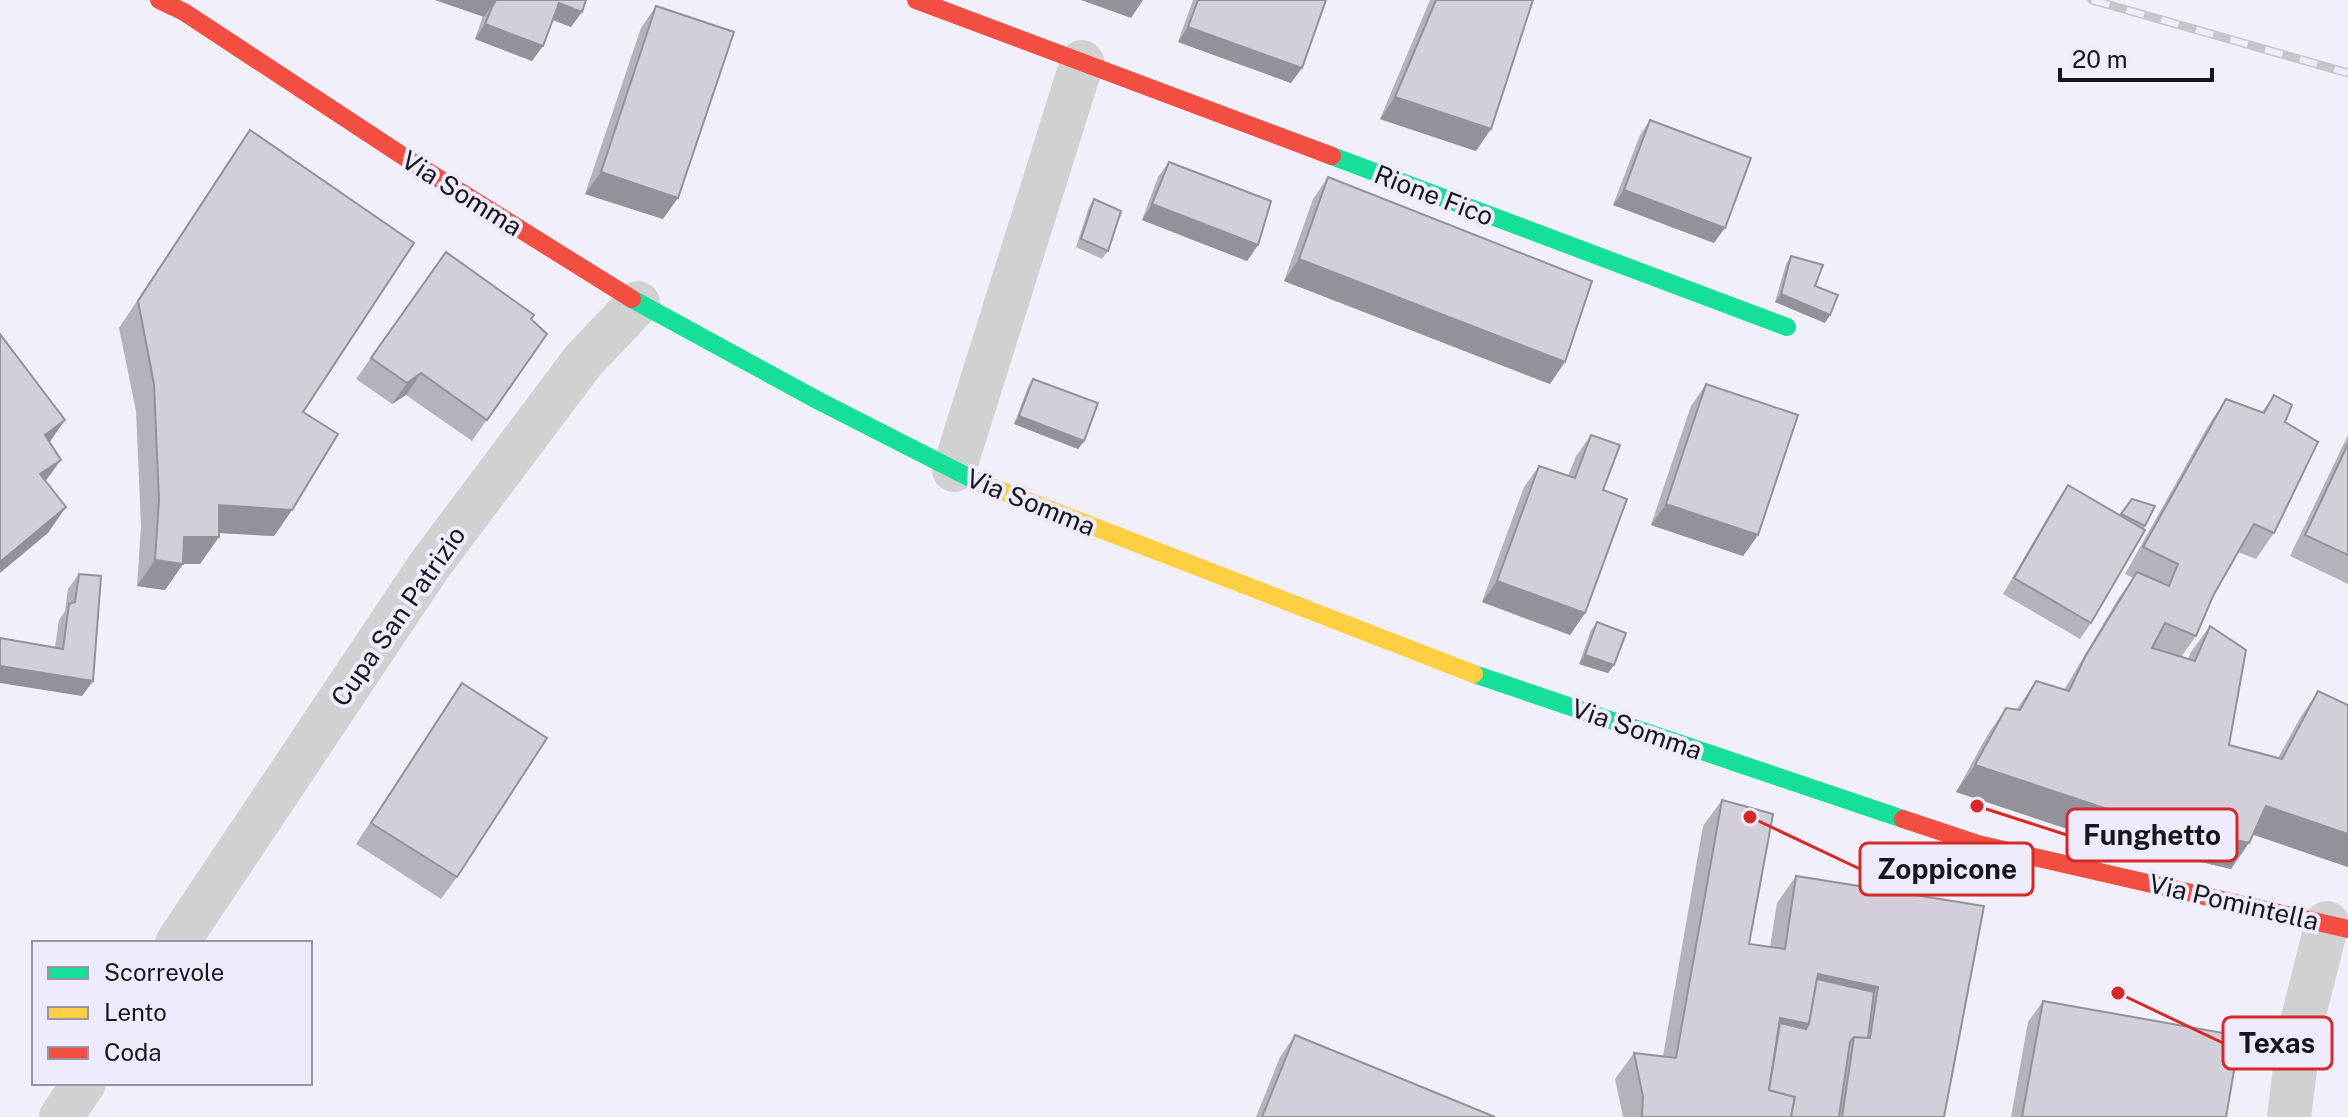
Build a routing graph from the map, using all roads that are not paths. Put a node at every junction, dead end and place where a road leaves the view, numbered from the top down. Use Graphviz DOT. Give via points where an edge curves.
graph roads {
  1 [pos="159,0"];
  2 [pos="916,0"];
  3 [pos="1082,62"];
  4 [pos="638,303"];
  5 [pos="1787,327"];
  6 [pos="954,470"];
  7 [pos="1978,844"];
  8 [pos="2338,926"];
  9 [pos="178,941"];
  10 [pos="83,1085"];
  11 [pos="2294,1115"];
  12 [pos="61,1117"];
  1 -- 4 [label="main road, Via Somma"];
  2 -- 3 [label="main road, Rione Fico"];
  3 -- 5 [label="main road, Rione Fico"];
  3 -- 6 [label="street"];
  4 -- 6 [label="main road, Via Somma"];
  4 -- 9 [label="street, Cupa San Patrizio" via="583,361 429,566"];
  6 -- 7 [label="main road, Via Somma" via="1465,671"];
  7 -- 8 [label="main road, Via Pomintella"];
  8 -- 11 [label="street" via="2300,1030"];
  10 -- 12 [label="street"];
}
